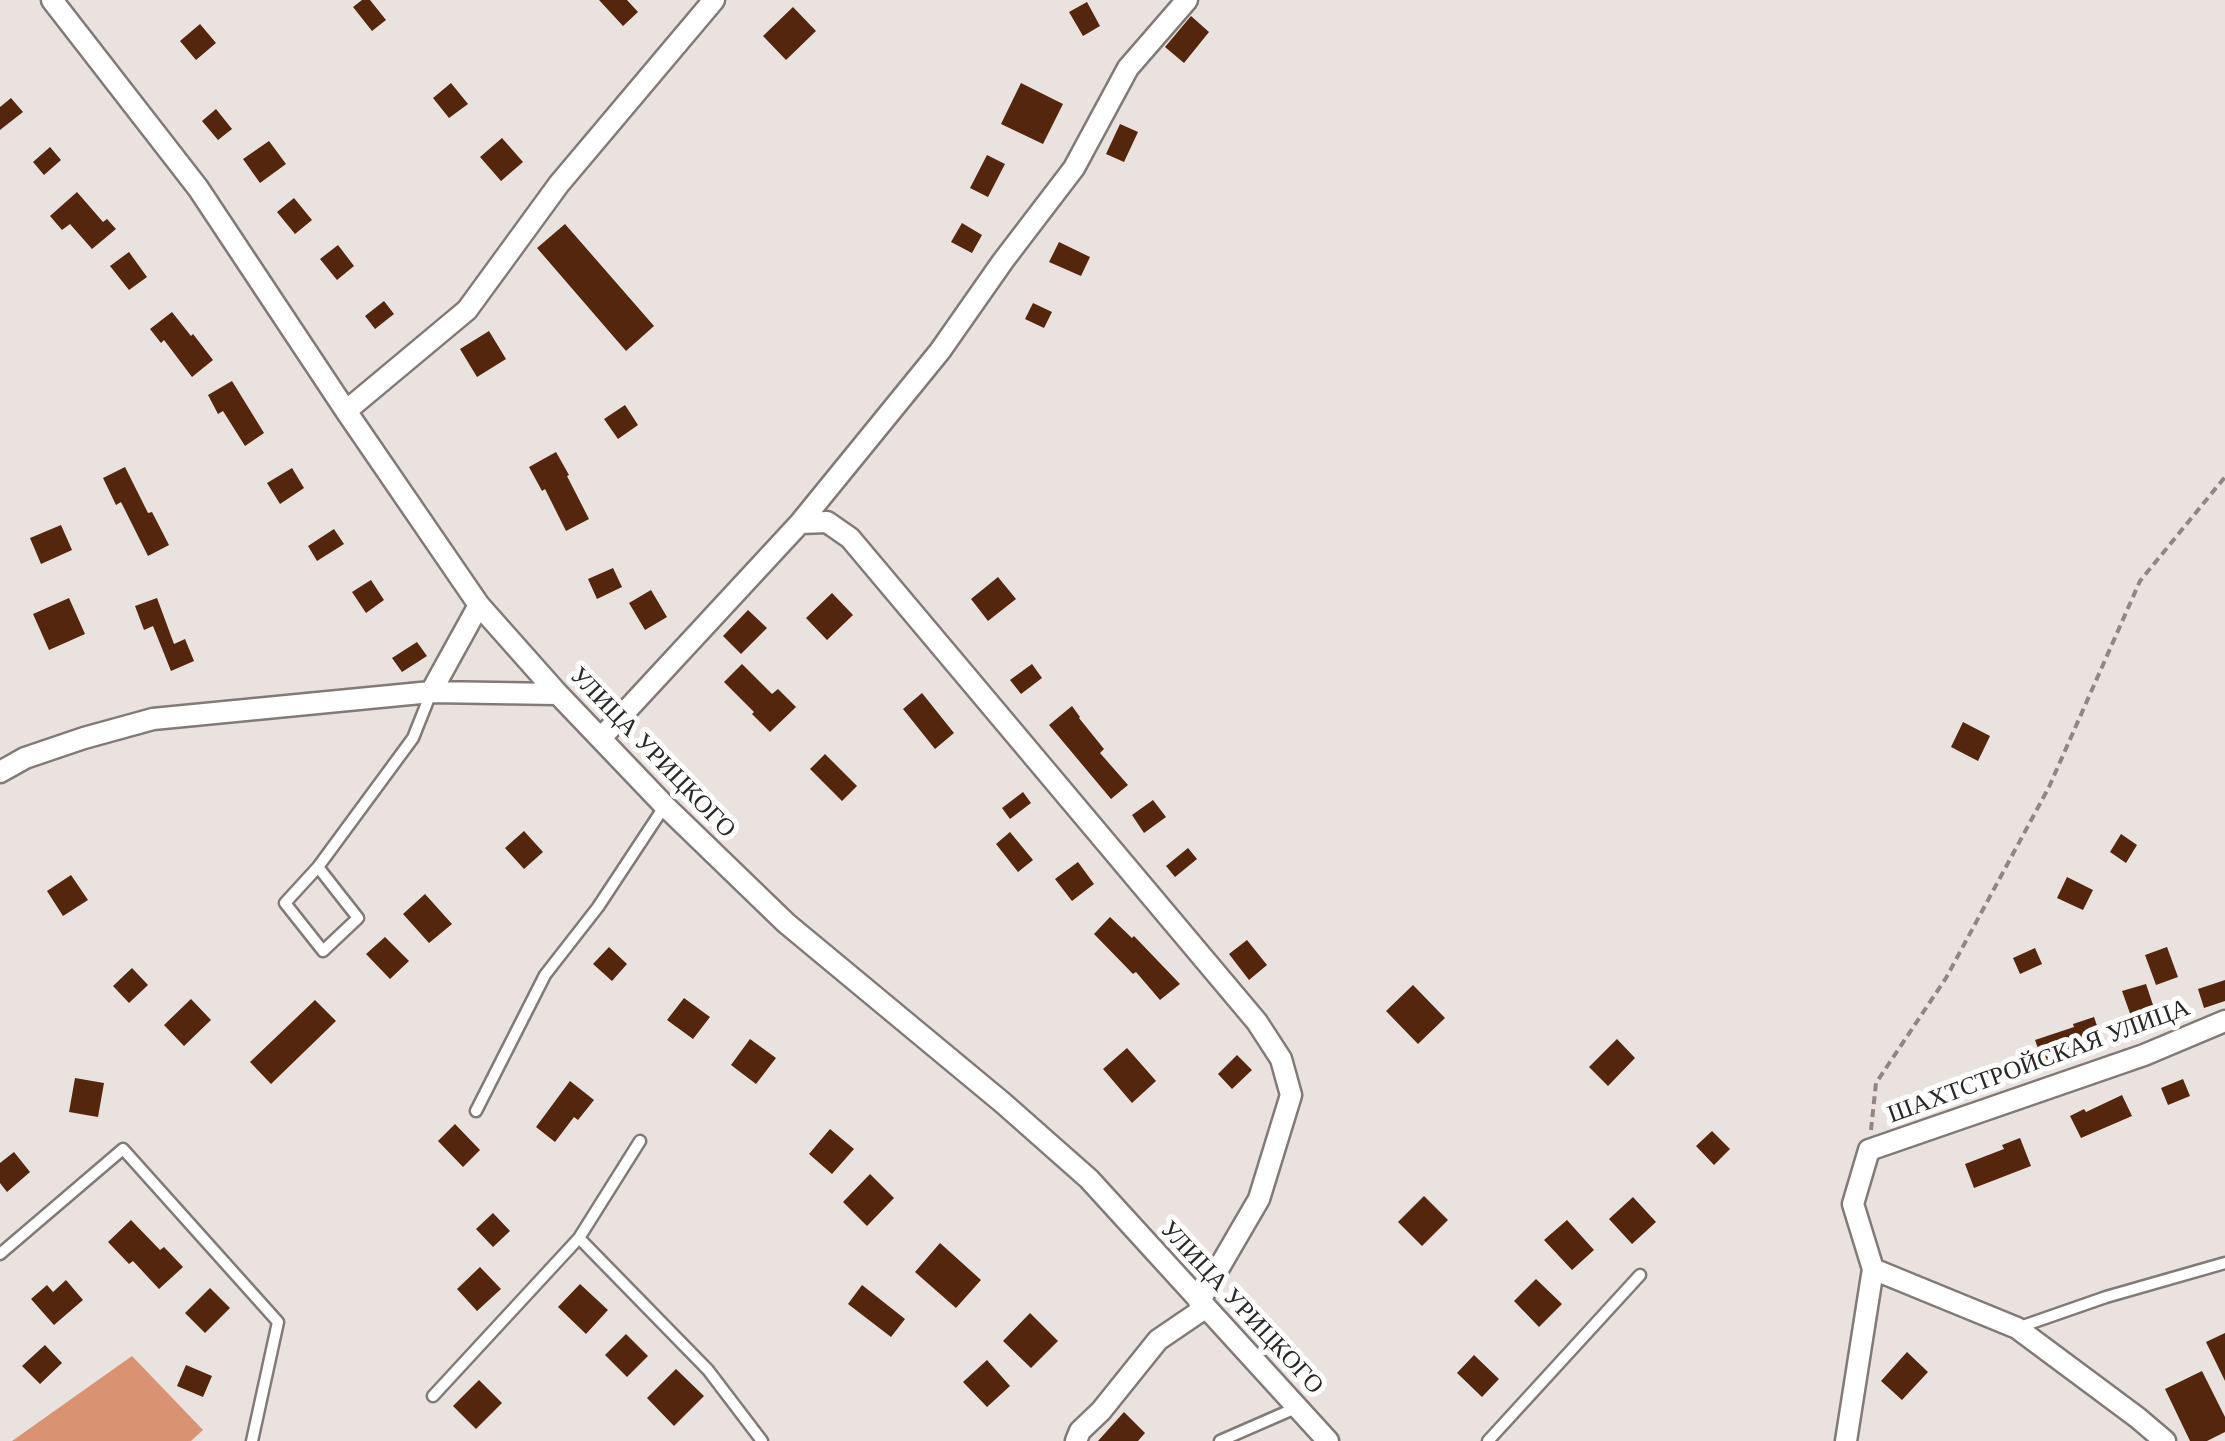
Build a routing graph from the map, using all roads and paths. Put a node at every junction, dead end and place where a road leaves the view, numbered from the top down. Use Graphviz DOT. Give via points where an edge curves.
graph roads {
  1 [pos="52,0"];
  2 [pos="714,0"];
  3 [pos="1187,0"];
  4 [pos="346,411"];
  5 [pos="2225,478"];
  6 [pos="800,523"];
  7 [pos="479,605"];
  8 [pos="431,692"];
  9 [pos="558,694"];
  10 [pos="601,738"];
  11 [pos="0,772"];
  12 [pos="665,806"];
  13 [pos="318,868"];
  14 [pos="2225,1021"];
  15 [pos="476,1111"];
  16 [pos="640,1142"];
  17 [pos="1868,1150"];
  18 [pos="580,1238"];
  19 [pos="0,1254"];
  20 [pos="2225,1264"];
  21 [pos="1872,1269"];
  22 [pos="1640,1275"];
  23 [pos="1202,1305"];
  24 [pos="2017,1328"];
  25 [pos="433,1396"];
  26 [pos="1298,1406"];
  27 [pos="1074,1438"];
  28 [pos="1326,1440"];
  29 [pos="252,1441"];
  30 [pos="762,1441"];
  31 [pos="1220,1441"];
  32 [pos="1488,1441"];
  33 [pos="1846,1441"];
  34 [pos="2165,1441"];
  1 -- 4 [label="street, УЛИЦА УРИЦКОГО" via="198,188"];
  2 -- 4 [label="street" via="558,184 467,310"];
  3 -- 6 [label="street" via="1128,68 1074,168 940,351"];
  4 -- 7 [label="street, УЛИЦА УРИЦКОГО"];
  5 -- 17 [label="path" via="2140,580 2049,787 1946,978 1876,1083"];
  6 -- 10 [label="street"];
  6 -- 23 [label="street" via="828,522 850,538 1257,1022 1281,1059 1291,1095 1258,1198"];
  7 -- 8 [label="street"];
  7 -- 9 [label="street, УЛИЦА УРИЦКОГО"];
  8 -- 9 [label="street"];
  8 -- 11 [label="street" via="153,719 69,742"];
  8 -- 13 [label="lane" via="413,738"];
  9 -- 10 [label="street, УЛИЦА УРИЦКОГО"];
  10 -- 12 [label="street, УЛИЦА УРИЦКОГО"];
  12 -- 15 [label="lane" via="544,975"];
  12 -- 23 [label="street, УЛИЦА УРИЦКОГО" via="786,922 1089,1179"];
  13 -- 13 [label="lane" via="285,903 323,951 358,918"];
  14 -- 17 [label="street, ШАХТСТРОЙСКАЯ УЛИЦА"];
  16 -- 18 [label="lane"];
  17 -- 21 [label="street, ШАХТСТРОЙСКАЯ УЛИЦА" via="1853,1204"];
  18 -- 25 [label="lane"];
  18 -- 30 [label="lane" via="708,1370"];
  19 -- 29 [label="lane" via="123,1148 278,1322"];
  20 -- 24 [label="lane"];
  21 -- 24 [label="street"];
  21 -- 33 [label="street, ШАХТСТРОЙСКАЯ УЛИЦА"];
  22 -- 32 [label="lane"];
  23 -- 26 [label="street, УЛИЦА УРИЦКОГО"];
  23 -- 27 [label="street" via="1158,1340"];
  24 -- 34 [label="street"];
  26 -- 28 [label="street, УЛИЦА УРИЦКОГО"];
  26 -- 31 [label="lane"];
}
